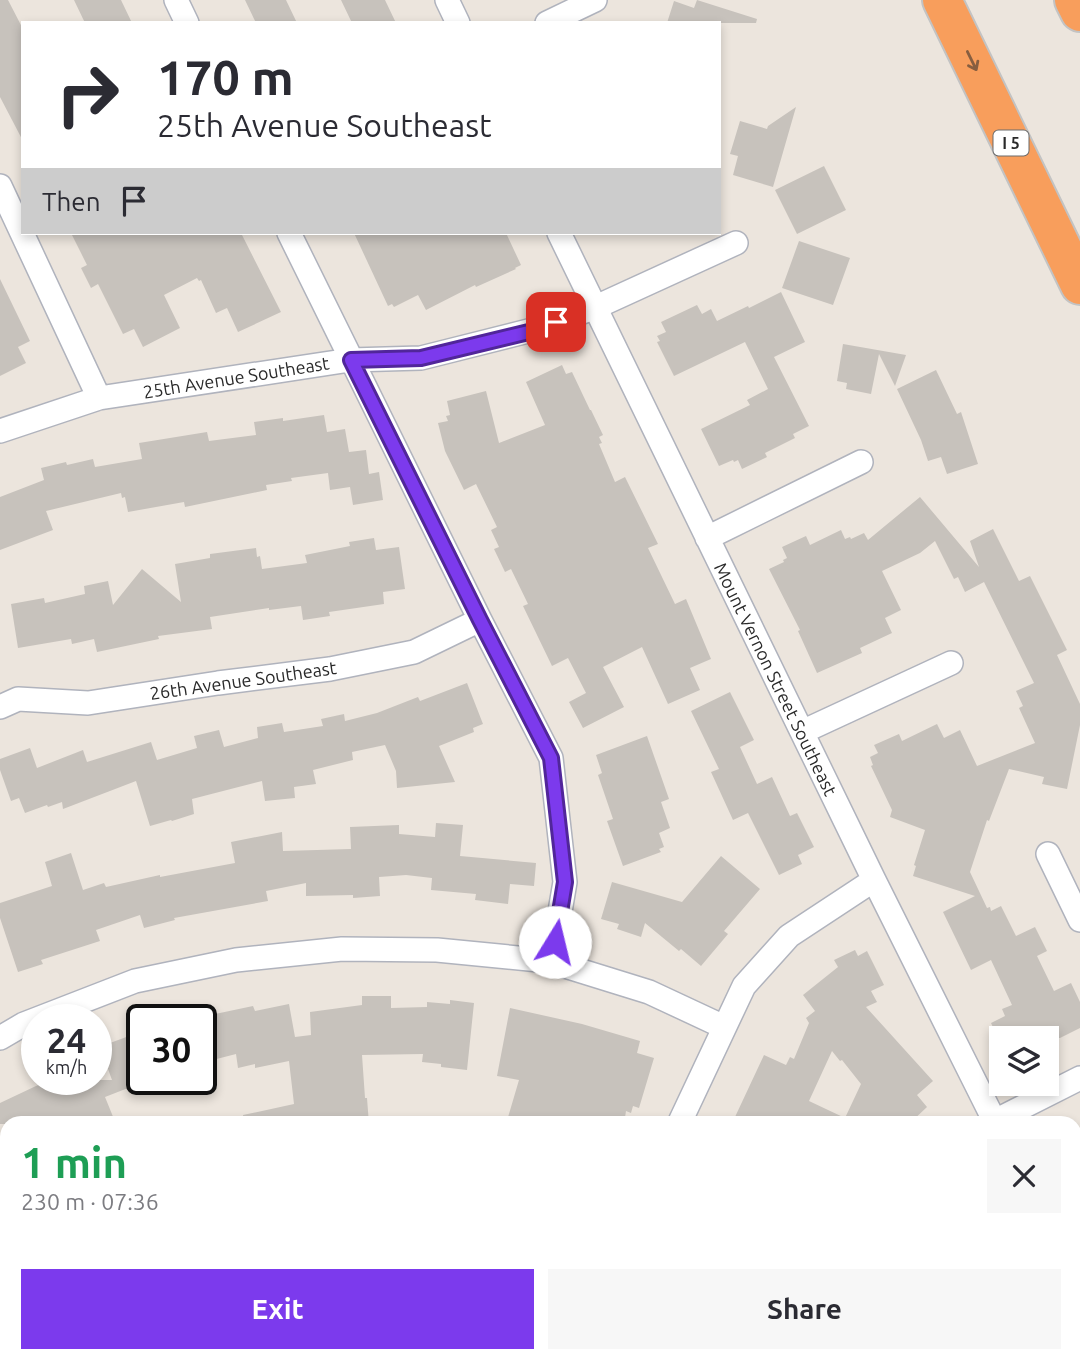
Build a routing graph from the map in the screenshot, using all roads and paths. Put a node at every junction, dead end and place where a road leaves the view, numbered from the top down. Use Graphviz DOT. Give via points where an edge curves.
graph roads {
  1 [pos="176,0"];
  2 [pos="447,0"];
  3 [pos="595,0"];
  4 [pos="942,0"];
  5 [pos="1074,0"];
  6 [pos="1080,12"];
  7 [pos="186,21"];
  8 [pos="457,21"];
  9 [pos="551,21"];
  10 [pos="0,186"];
  11 [pos="21,231"];
  12 [pos="23,235"];
  13 [pos="290,235"];
  14 [pos="560,235"];
  15 [pos="736,243"];
  16 [pos="1080,285"];
  17 [pos="596,307"];
  18 [pos="351,360"];
  19 [pos="99,398"];
  20 [pos="0,430"];
  21 [pos="861,463"];
  22 [pos="707,538"];
  23 [pos="480,620"];
  24 [pos="951,663"];
  25 [pos="0,707"];
  26 [pos="802,732"];
  27 [pos="1048,854"];
  28 [pos="874,880"];
  29 [pos="1080,920"];
  30 [pos="549,961"];
  31 [pos="724,1027"];
  32 [pos="0,1038"];
  33 [pos="1080,1078"];
  34 [pos="683,1116"];
  35 [pos="990,1116"];
  36 [pos="1005,1116"];
  1 -- 7 [label="street"];
  2 -- 8 [label="street"];
  3 -- 9 [label="street"];
  4 -- 16 [label="highway, I 5, one-way"];
  5 -- 6 [label="highway"];
  10 -- 11 [label="street"];
  12 -- 19 [label="street"];
  13 -- 18 [label="street"];
  14 -- 17 [label="street, Mount Vernon Street Southeast"];
  15 -- 17 [label="street, 25th Avenue Southeast"];
  17 -- 18 [label="street, 25th Avenue Southeast" via="537,330 421,358"];
  17 -- 22 [label="street, Mount Vernon Street Southeast"];
  18 -- 19 [label="street, 25th Avenue Southeast"];
  18 -- 23 [label="street"];
  19 -- 20 [label="street, 25th Avenue Southeast"];
  21 -- 22 [label="street"];
  22 -- 26 [label="street, Mount Vernon Street Southeast"];
  23 -- 25 [label="street, 26th Avenue Southeast" via="414,652 330,669 88,703 18,699"];
  23 -- 30 [label="street" via="551,758 565,882"];
  24 -- 26 [label="street"];
  26 -- 28 [label="street, Mount Vernon Street Southeast"];
  27 -- 29 [label="street"];
  28 -- 31 [label="street" via="789,936 744,986"];
  28 -- 35 [label="street, Mount Vernon Street Southeast"];
  30 -- 31 [label="street" via="649,992"];
  30 -- 32 [label="street" via="437,950 356,949 236,960 135,981 24,1024"];
  31 -- 34 [label="street"];
  33 -- 36 [label="street"];
}
